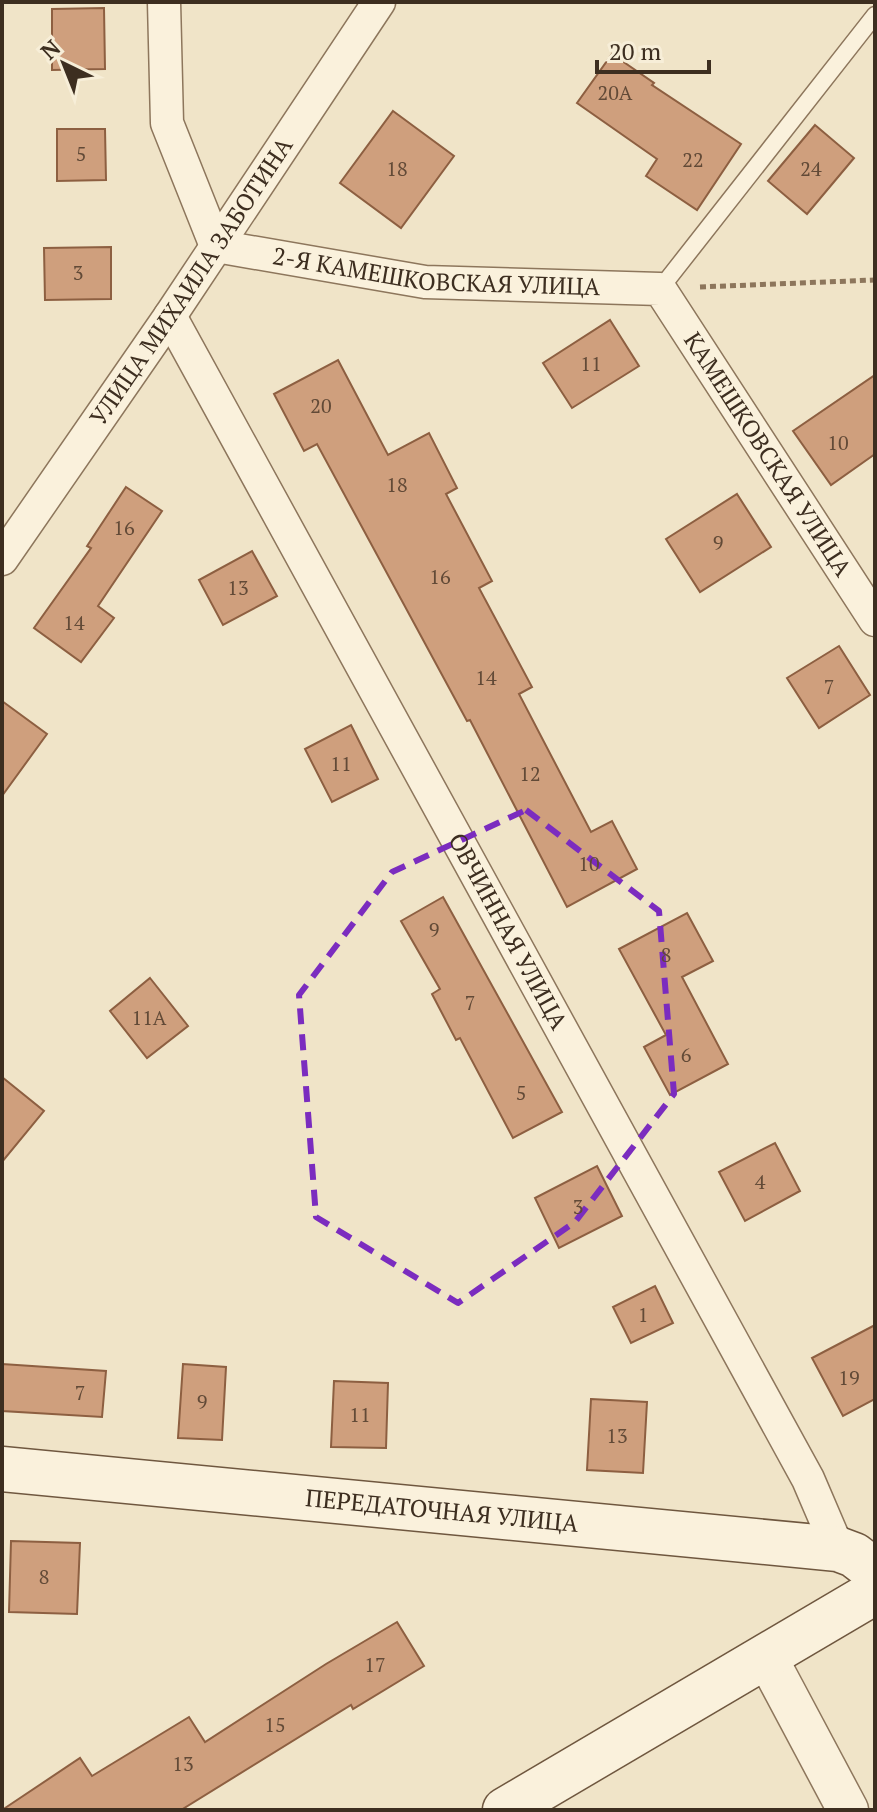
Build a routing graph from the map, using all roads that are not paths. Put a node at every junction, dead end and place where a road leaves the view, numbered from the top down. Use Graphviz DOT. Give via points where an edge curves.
graph roads {
  1 [pos="164,2"];
  2 [pos="379,2"];
  3 [pos="875,15"];
  4 [pos="216,246"];
  5 [pos="660,289"];
  6 [pos="170,316"];
  7 [pos="2,559"];
  8 [pos="875,620"];
  9 [pos="2,1469"];
  10 [pos="838,1549"];
  11 [pos="875,1571"];
  12 [pos="875,1592"];
  13 [pos="766,1656"];
  14 [pos="505,1810"];
  15 [pos="848,1810"];
  1 -- 4 [label="street" via="167,123"];
  2 -- 4 [label="street, УЛИЦА МИХАИЛА ЗАБОТИНА"];
  3 -- 5 [label="lane"];
  4 -- 5 [label="street, 2-Я КАМЕШКОВСКАЯ УЛИЦА" via="425,282"];
  4 -- 6 [label="street, УЛИЦА МИХАИЛА ЗАБОТИНА"];
  5 -- 8 [label="street, КАМЕШКОВСКАЯ УЛИЦА"];
  6 -- 7 [label="street, УЛИЦА МИХАИЛА ЗАБОТИНА"];
  6 -- 10 [label="street, ОВЧИННАЯ УЛИЦА" via="808,1479"];
  9 -- 10 [label="main road, ПЕРЕДАТОЧНАЯ УЛИЦА"];
  10 -- 11 [label="main road, ПЕРЕДАТОЧНАЯ УЛИЦА"];
  12 -- 13 [label="main road"];
  13 -- 14 [label="main road"];
  13 -- 15 [label="street"];
}
